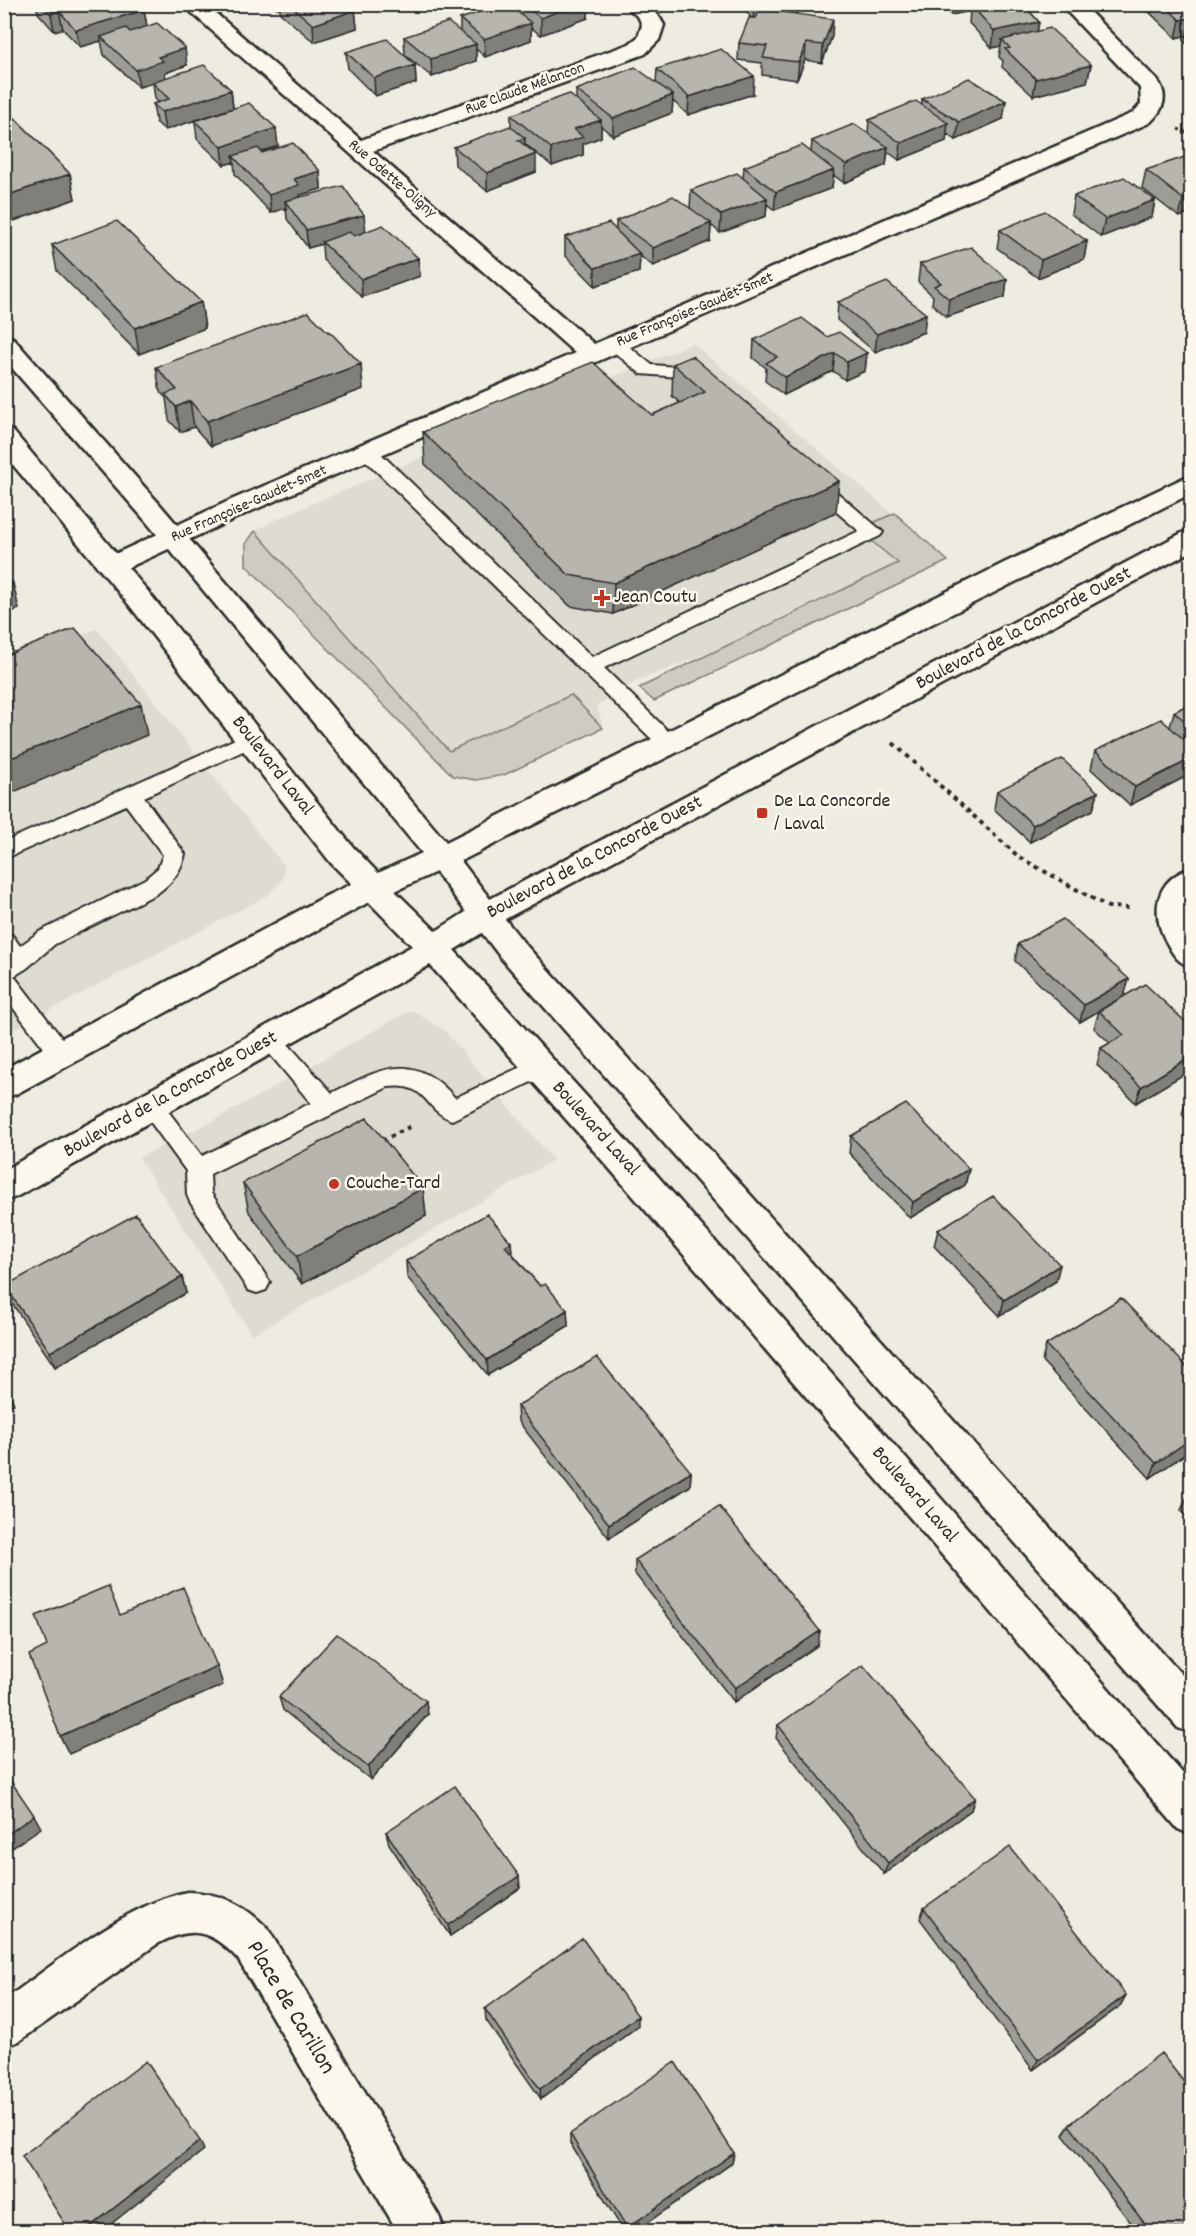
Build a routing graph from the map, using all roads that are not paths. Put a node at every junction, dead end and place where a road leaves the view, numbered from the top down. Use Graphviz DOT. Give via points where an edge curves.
graph roads {
  1 [pos="192,4"];
  2 [pos="634,4"];
  3 [pos="1070,4"];
  4 [pos="358,150"];
  5 [pos="4,343"];
  6 [pos="615,344"];
  7 [pos="591,354"];
  8 [pos="711,395"];
  9 [pos="4,437"];
  10 [pos="368,452"];
  11 [pos="801,471"];
  12 [pos="1191,482"];
  13 [pos="173,537"];
  14 [pos="1191,539"];
  15 [pos="111,566"];
  16 [pos="589,667"];
  17 [pos="251,739"];
  18 [pos="669,744"];
  19 [pos="130,794"];
  20 [pos="4,851"];
  21 [pos="442,857"];
  22 [pos="1191,879"];
  23 [pos="372,887"];
  24 [pos="484,916"];
  25 [pos="4,941"];
  26 [pos="433,950"];
  27 [pos="1191,955"];
  28 [pos="9,971"];
  29 [pos="271,1040"];
  30 [pos="62,1054"];
  31 [pos="540,1067"];
  32 [pos="4,1085"];
  33 [pos="327,1104"];
  34 [pos="151,1106"];
  35 [pos="198,1169"];
  36 [pos="4,1187"];
  37 [pos="257,1282"];
  38 [pos="1191,1715"];
  39 [pos="1191,1815"];
  40 [pos="4,2026"];
  41 [pos="423,2232"];
  1 -- 4 [label="street, Rue Odette-Oligny"];
  2 -- 4 [label="street, Rue Claude Mélancon" via="648,15 653,25 652,35 637,49"];
  3 -- 6 [label="street, Rue Françoise-Gaudet-Smet" via="1150,86 1153,103 1147,113"];
  4 -- 7 [label="street, Rue Odette-Oligny"];
  5 -- 13 [label="street"];
  6 -- 7 [label="street, Rue Françoise-Gaudet-Smet"];
  6 -- 8 [label="lane" via="647,370 684,372"];
  7 -- 10 [label="street, Rue Françoise-Gaudet-Smet"];
  9 -- 15 [label="street, Boulevard Laval"];
  10 -- 13 [label="street, Rue Françoise-Gaudet-Smet"];
  10 -- 16 [label="lane"];
  11 -- 16 [label="lane" via="873,532"];
  12 -- 18 [label="street"];
  13 -- 15 [label="street, Rue Françoise-Gaudet-Smet"];
  13 -- 21 [label="street"];
  14 -- 24 [label="street, Boulevard de la Concorde Ouest"];
  15 -- 17 [label="street, Boulevard Laval"];
  16 -- 18 [label="lane"];
  17 -- 19 [label="lane"];
  17 -- 23 [label="street, Boulevard Laval"];
  18 -- 21 [label="street"];
  19 -- 20 [label="lane"];
  19 -- 28 [label="lane" via="174,854 172,867 163,879 148,888 47,938"];
  21 -- 23 [label="street"];
  21 -- 24 [label="street"];
  22 -- 27 [label="street" via="1177,891 1170,910 1178,935"];
  23 -- 26 [label="street, Boulevard Laval"];
  23 -- 30 [label="street"];
  24 -- 26 [label="street, Boulevard de la Concorde Ouest"];
  24 -- 38 [label="street"];
  25 -- 28 [label="lane"];
  26 -- 29 [label="street, Boulevard de la Concorde Ouest"];
  26 -- 31 [label="street, Boulevard Laval"];
  28 -- 30 [label="lane"];
  29 -- 33 [label="lane"];
  29 -- 34 [label="street, Boulevard de la Concorde Ouest"];
  30 -- 32 [label="street"];
  31 -- 33 [label="lane" via="452,1110 427,1084 407,1076 384,1078"];
  31 -- 39 [label="street, Boulevard Laval"];
  33 -- 35 [label="lane"];
  34 -- 35 [label="lane"];
  34 -- 36 [label="street, Boulevard de la Concorde Ouest"];
  35 -- 37 [label="lane" via="199,1195"];
  40 -- 41 [label="street, Place de Carillon" via="160,1919 190,1912 220,1916 233,1923 253,1944"];
}
